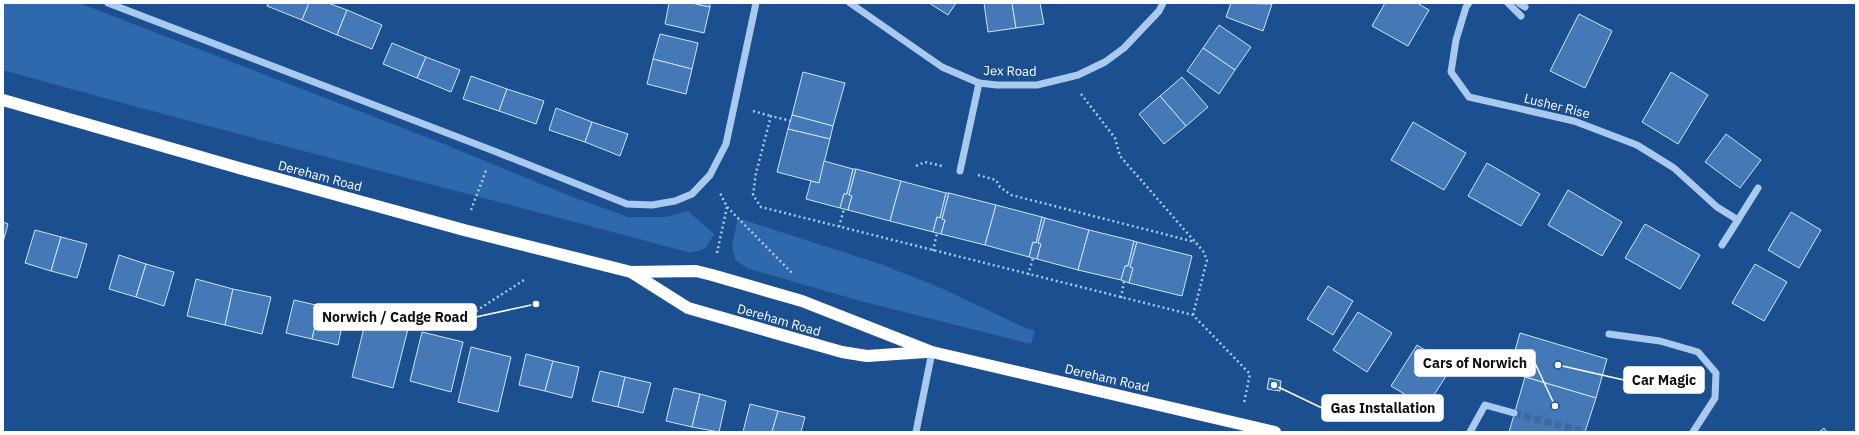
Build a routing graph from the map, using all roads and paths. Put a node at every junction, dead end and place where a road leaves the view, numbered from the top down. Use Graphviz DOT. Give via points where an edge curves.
graph roads {
  1 [pos="108,3"];
  2 [pos="756,3"];
  3 [pos="850,3"];
  4 [pos="1163,3"];
  5 [pos="1469,3"];
  6 [pos="1508,3"];
  7 [pos="1521,16"];
  8 [pos="1069,77"];
  9 [pos="979,83"];
  10 [pos="3,100"];
  11 [pos="756,112"];
  12 [pos="771,116"];
  13 [pos="790,121"];
  14 [pos="494,151"];
  15 [pos="925,162"];
  16 [pos="916,166"];
  17 [pos="960,171"];
  18 [pos="710,175"];
  19 [pos="996,180"];
  20 [pos="1758,188"];
  21 [pos="727,207"];
  22 [pos="844,209"];
  23 [pos="1738,220"];
  24 [pos="839,227"];
  25 [pos="464,230"];
  26 [pos="937,233"];
  27 [pos="1195,242"];
  28 [pos="1722,245"];
  29 [pos="933,251"];
  30 [pos="1033,258"];
  31 [pos="631,272"];
  32 [pos="712,275"];
  33 [pos="1028,275"];
  34 [pos="798,279"];
  35 [pos="524,280"];
  36 [pos="1124,282"];
  37 [pos="1121,298"];
  38 [pos="476,311"];
  39 [pos="1194,316"];
  40 [pos="1609,334"];
  41 [pos="932,352"];
  42 [pos="1514,413"];
  43 [pos="1239,423"];
  44 [pos="916,432"];
  45 [pos="1275,432"];
  46 [pos="1470,432"];
  47 [pos="1693,432"];
  1 -- 14 [label="street"];
  2 -- 18 [label="street" via="726,144"];
  3 -- 9 [label="street, Jex Road" via="942,67"];
  4 -- 8 [label="street, Jex Road" via="1159,11 1124,48 1104,62"];
  5 -- 23 [label="street, Lusher Rise" via="1456,40 1451,72 1469,97 1574,121 1637,145 1674,168 1718,207"];
  6 -- 7 [label="street"];
  8 -- 9 [label="street, Jex Road" via="1037,84"];
  8 -- 27 [label="path" via="1115,138 1120,156"];
  9 -- 17 [label="street"];
  10 -- 25 [label="highway, Dereham Road"];
  11 -- 12 [label="path"];
  12 -- 13 [label="path"];
  12 -- 24 [label="path" via="753,195 761,207"];
  14 -- 18 [label="street" via="626,204 652,205 675,201 692,194"];
  14 -- 25 [label="path"];
  15 -- 16 [label="path"];
  18 -- 21 [label="path"];
  19 -- 27 [label="path" via="1011,195"];
  20 -- 23 [label="street"];
  21 -- 32 [label="path"];
  21 -- 34 [label="path"];
  22 -- 24 [label="path"];
  23 -- 28 [label="street"];
  24 -- 29 [label="path"];
  25 -- 31 [label="highway, Dereham Road"];
  26 -- 29 [label="path"];
  27 -- 39 [label="path" via="1207,260"];
  29 -- 33 [label="path"];
  30 -- 33 [label="path"];
  31 -- 32 [label="highway, Dereham Road" via="696,271"];
  31 -- 41 [label="highway, Dereham Road" via="688,308 842,352 867,356"];
  32 -- 41 [label="highway, Dereham Road" via="802,301"];
  33 -- 37 [label="path"];
  35 -- 38 [label="path"];
  36 -- 37 [label="path"];
  37 -- 39 [label="path"];
  39 -- 43 [label="path" via="1250,374"];
  40 -- 47 [label="street" via="1660,341 1698,352 1716,373 1715,398"];
  41 -- 43 [label="highway, Dereham Road"];
  41 -- 44 [label="street"];
  42 -- 46 [label="street" via="1485,405"];
  43 -- 45 [label="highway, Dereham Road"];
}
